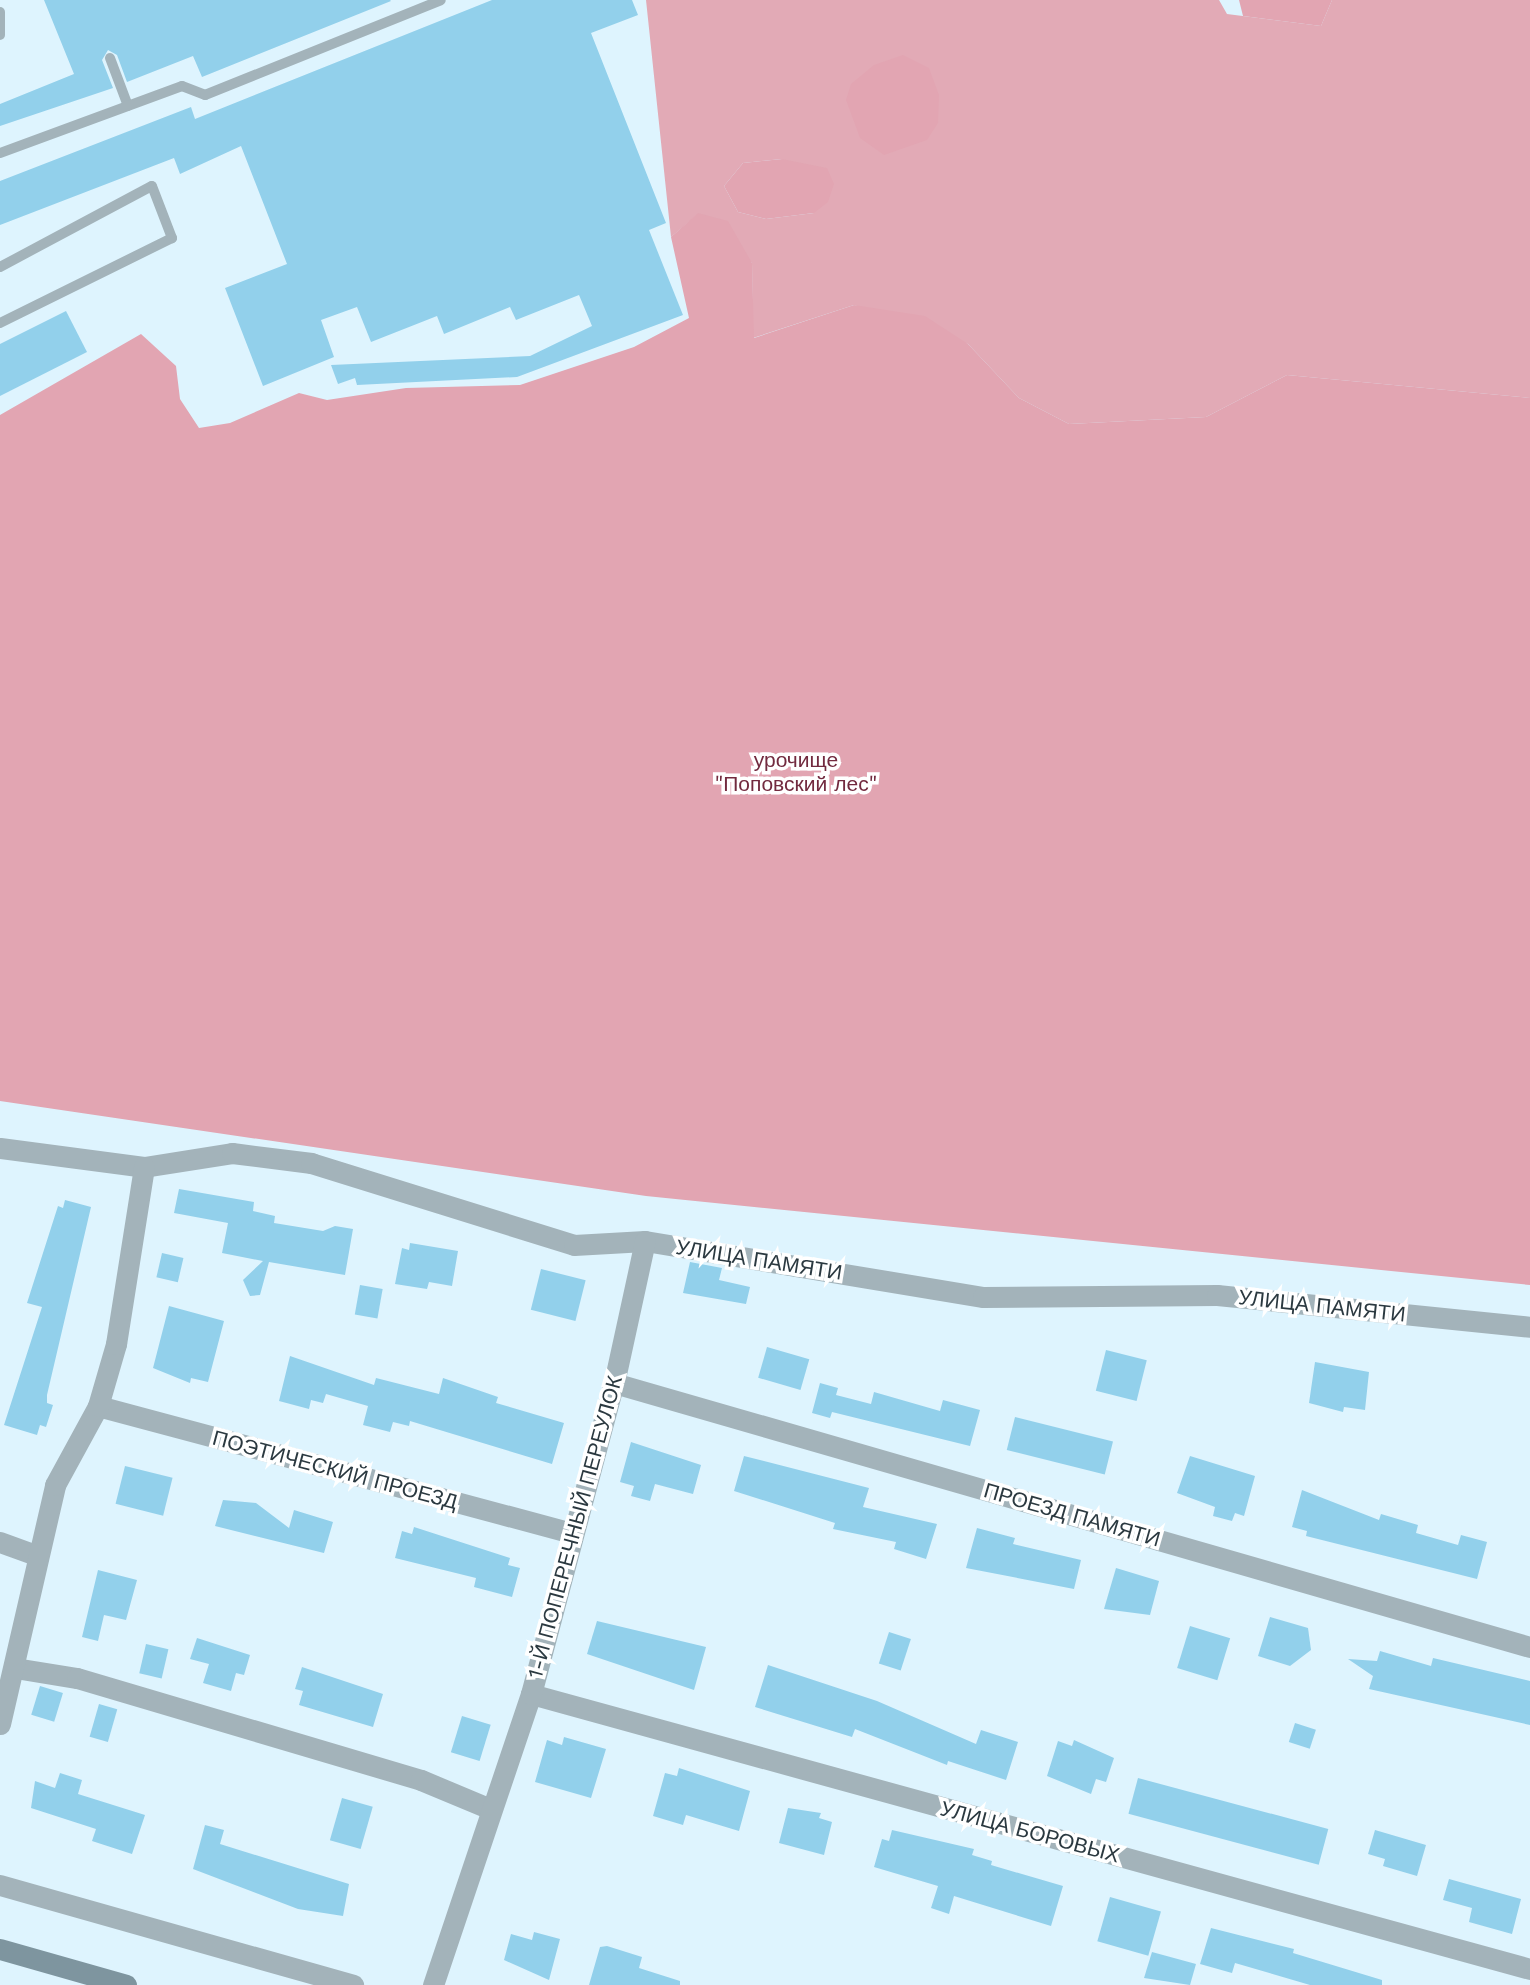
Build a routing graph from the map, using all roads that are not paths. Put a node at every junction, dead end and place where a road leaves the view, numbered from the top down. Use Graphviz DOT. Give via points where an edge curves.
graph roads {
  1 [pos="441,0"];
  2 [pos="0,12"];
  3 [pos="0,35"];
  4 [pos="110,58"];
  5 [pos="128,106"];
  6 [pos="0,153"];
  7 [pos="0,267"];
  8 [pos="0,323"];
  9 [pos="0,1148"];
  10 [pos="144,1167"];
  11 [pos="645,1241"];
  12 [pos="1530,1327"];
  13 [pos="614,1383"];
  14 [pos="98,1406"];
  15 [pos="573,1533"];
  16 [pos="0,1542"];
  17 [pos="36,1555"];
  18 [pos="1530,1647"];
  19 [pos="15,1668"];
  20 [pos="531,1694"];
  21 [pos="0,1724"];
  22 [pos="488,1808"];
  23 [pos="0,1885"];
  24 [pos="0,1949"];
  25 [pos="1530,1969"];
  26 [pos="126,1985"];
  27 [pos="353,1985"];
  28 [pos="433,1985"];
  1 -- 5 [label="lane" via="205,95 182,86"];
  2 -- 3 [label="lane"];
  4 -- 5 [label="lane"];
  5 -- 6 [label="lane"];
  7 -- 8 [label="lane" via="152,186 172,238"];
  9 -- 10 [label="street, УЛИЦА ПАМЯТИ"];
  10 -- 11 [label="street, УЛИЦА ПАМЯТИ" via="232,1153 311,1163 574,1245"];
  10 -- 14 [label="street" via="116,1344"];
  11 -- 12 [label="street, УЛИЦА ПАМЯТИ" via="982,1297 1217,1295"];
  11 -- 13 [label="street, 1-Й ПОПЕРЕЧНЫЙ ПЕРЕУЛОК"];
  13 -- 15 [label="street, 1-Й ПОПЕРЕЧНЫЙ ПЕРЕУЛОК"];
  13 -- 18 [label="street, ПРОЕЗД ПАМЯТИ"];
  14 -- 15 [label="street, ПОЭТИЧЕСКИЙ ПРОЕЗД"];
  14 -- 17 [label="street" via="55,1485"];
  15 -- 20 [label="street, 1-Й ПОПЕРЕЧНЫЙ ПЕРЕУЛОК"];
  16 -- 17 [label="street"];
  17 -- 19 [label="street"];
  19 -- 21 [label="street"];
  19 -- 22 [label="street" via="77,1678 355,1760"];
  20 -- 22 [label="street, 1-Й ПОПЕРЕЧНЫЙ ПЕРЕУЛОК"];
  20 -- 25 [label="street, УЛИЦА БОРОВЫХ"];
  22 -- 28 [label="street, 1-Й ПОПЕРЕЧНЫЙ ПЕРЕУЛОК"];
  23 -- 27 [label="street"];
  24 -- 26 [label="main road"];
}
